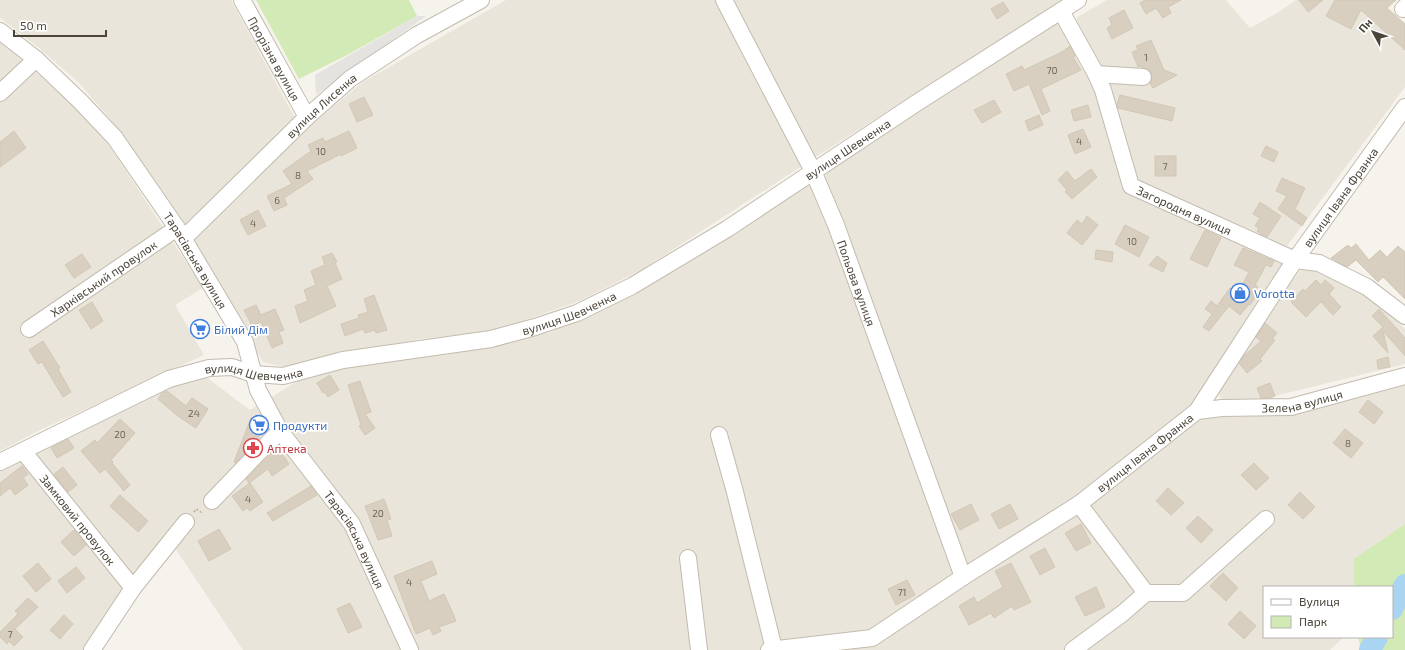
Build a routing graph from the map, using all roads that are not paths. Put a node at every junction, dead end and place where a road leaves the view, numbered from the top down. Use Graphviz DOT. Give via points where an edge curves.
graph roads {
  1 [pos="242,0"];
  2 [pos="724,0"];
  3 [pos="1078,0"];
  4 [pos="474,2"];
  5 [pos="1061,11"];
  6 [pos="0,31"];
  7 [pos="36,59"];
  8 [pos="1096,74"];
  9 [pos="1143,77"];
  10 [pos="0,93"];
  11 [pos="1405,107"];
  12 [pos="307,118"];
  13 [pos="813,171"];
  14 [pos="181,233"];
  15 [pos="1295,260"];
  16 [pos="1405,316"];
  17 [pos="29,329"];
  18 [pos="253,374"];
  19 [pos="1405,376"];
  20 [pos="1197,411"];
  21 [pos="280,431"];
  22 [pos="719,435"];
  23 [pos="23,451"];
  24 [pos="0,462"];
  25 [pos="1080,504"];
  26 [pos="207,506"];
  27 [pos="1266,519"];
  28 [pos="186,522"];
  29 [pos="688,558"];
  30 [pos="963,577"];
  31 [pos="133,588"];
  32 [pos="1146,593"];
  33 [pos="874,644"];
  34 [pos="92,650"];
  35 [pos="410,650"];
  36 [pos="699,650"];
  37 [pos="769,650"];
  38 [pos="774,650"];
  39 [pos="1073,650"];
  1 -- 12 [label="street, Прорізна вулиця"];
  2 -- 13 [label="street, Польова вулиця"];
  3 -- 5 [label="street, вулиця Шевченка"];
  4 -- 12 [label="street, вулиця Лисенка" via="417,35 350,79"];
  5 -- 8 [label="street, Загородня вулиця"];
  5 -- 13 [label="street, вулиця Шевченка"];
  6 -- 7 [label="street, Тарасівська вулиця"];
  7 -- 10 [label="street"];
  7 -- 14 [label="street, Тарасівська вулиця" via="115,138"];
  8 -- 9 [label="street"];
  8 -- 15 [label="street, Загородня вулиця" via="1132,186"];
  11 -- 15 [label="street, вулиця Івана Франка"];
  12 -- 14 [label="street, вулиця Лисенка"];
  13 -- 18 [label="street, вулиця Шевченка" via="727,229 632,286 577,313 492,339 343,360 283,376"];
  13 -- 30 [label="street, Польова вулиця" via="836,225"];
  14 -- 17 [label="street, Харківський провулок"];
  14 -- 18 [label="street, Тарасівська вулиця" via="245,342"];
  15 -- 16 [label="street, Загородня вулиця" via="1326,266 1367,287"];
  15 -- 20 [label="street, вулиця Івана Франка"];
  18 -- 21 [label="street, Тарасівська вулиця" via="258,390"];
  18 -- 23 [label="street, вулиця Шевченка" via="232,367 209,368 169,379"];
  19 -- 20 [label="street, Зелена вулиця" via="1291,407"];
  20 -- 25 [label="street, вулиця Івана Франка"];
  21 -- 26 [label="street"];
  21 -- 35 [label="street, Тарасівська вулиця" via="352,524"];
  22 -- 38 [label="street"];
  23 -- 24 [label="street, вулиця Шевченка"];
  23 -- 31 [label="street, Замковий провулок"];
  25 -- 30 [label="street, вулиця Івана Франка"];
  25 -- 32 [label="street"];
  27 -- 32 [label="street" via="1182,593"];
  28 -- 31 [label="street"];
  29 -- 36 [label="street"];
  30 -- 33 [label="street, вулиця Івана Франка"];
  31 -- 34 [label="street"];
  32 -- 39 [label="street"];
  33 -- 38 [label="street, вулиця Івана Франка"];
  37 -- 38 [label="street, вулиця Івана Франка"];
}
